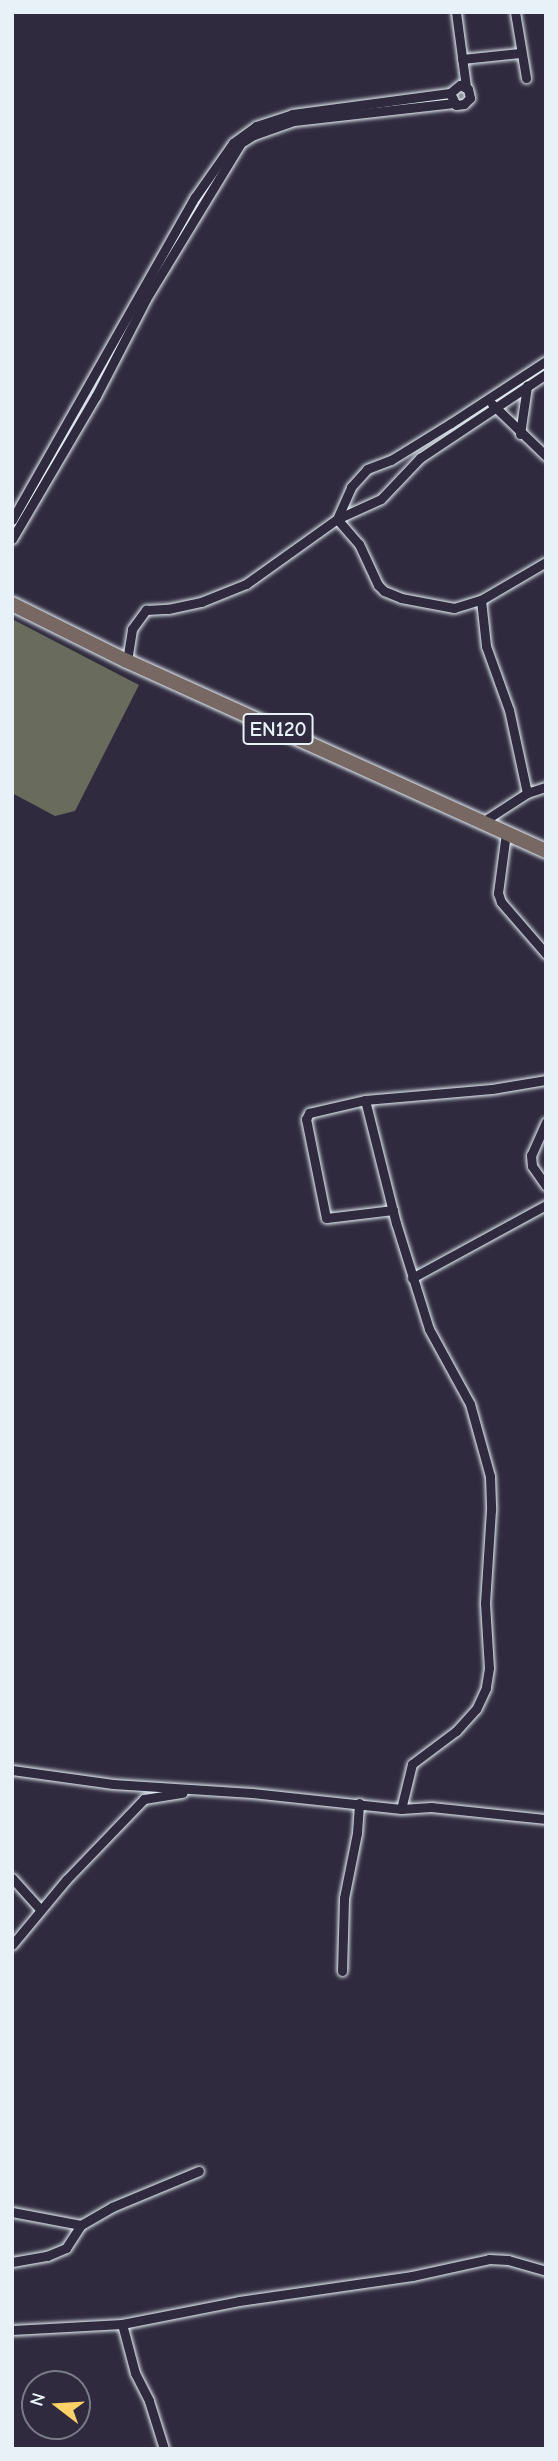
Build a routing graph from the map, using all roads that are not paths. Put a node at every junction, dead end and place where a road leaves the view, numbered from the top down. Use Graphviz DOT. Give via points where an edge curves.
graph roads {
  1 [pos="456,12"];
  2 [pos="515,12"];
  3 [pos="520,53"];
  4 [pos="461,59"];
  5 [pos="526,78"];
  6 [pos="466,87"];
  7 [pos="450,93"];
  8 [pos="454,103"];
  9 [pos="546,360"];
  10 [pos="546,374"];
  11 [pos="527,386"];
  12 [pos="489,399"];
  13 [pos="495,408"];
  14 [pos="520,434"];
  15 [pos="546,456"];
  16 [pos="391,460"];
  17 [pos="403,475"];
  18 [pos="337,519"];
  19 [pos="12,520"];
  20 [pos="12,539"];
  21 [pos="546,562"];
  22 [pos="481,600"];
  23 [pos="12,604"];
  24 [pos="127,661"];
  25 [pos="546,787"];
  26 [pos="527,793"];
  27 [pos="484,821"];
  28 [pos="506,833"];
  29 [pos="546,851"];
  30 [pos="546,954"];
  31 [pos="546,1080"];
  32 [pos="365,1100"];
  33 [pos="546,1122"];
  34 [pos="546,1186"];
  35 [pos="546,1205"];
  36 [pos="393,1210"];
  37 [pos="412,1278"];
  38 [pos="12,1770"];
  39 [pos="199,1791"];
  40 [pos="359,1803"];
  41 [pos="401,1809"];
  42 [pos="546,1819"];
  43 [pos="12,1878"];
  44 [pos="40,1909"];
  45 [pos="12,1945"];
  46 [pos="342,1971"];
  47 [pos="199,2171"];
  48 [pos="12,2212"];
  49 [pos="80,2225"];
  50 [pos="12,2262"];
  51 [pos="546,2271"];
  52 [pos="122,2324"];
  53 [pos="12,2330"];
  54 [pos="164,2449"];
  1 -- 4 [label="street"];
  2 -- 3 [label="street"];
  3 -- 4 [label="street"];
  3 -- 5 [label="street"];
  4 -- 6 [label="street"];
  6 -- 7 [label="street" via="456,86"];
  6 -- 8 [label="street" via="469,100 462,105"];
  7 -- 8 [label="street"];
  7 -- 19 [label="street" via="292,114 256,126 233,143 195,197"];
  8 -- 20 [label="street" via="294,121 242,143 146,299 96,396"];
  9 -- 12 [label="street"];
  10 -- 11 [label="street"];
  11 -- 13 [label="street"];
  11 -- 14 [label="street"];
  12 -- 13 [label="street"];
  12 -- 16 [label="street"];
  13 -- 14 [label="street"];
  13 -- 17 [label="street" via="430,451"];
  14 -- 15 [label="street"];
  16 -- 17 [label="street"];
  16 -- 18 [label="street" via="367,468 358,477"];
  17 -- 18 [label="street" via="381,499"];
  18 -- 22 [label="street" via="359,544 384,591 454,608"];
  18 -- 24 [label="street" via="246,584 201,602 146,610 132,629"];
  21 -- 22 [label="street"];
  22 -- 26 [label="street" via="486,646 509,710"];
  23 -- 24 [label="highway, EN120"];
  24 -- 27 [label="highway, EN120"];
  25 -- 26 [label="street"];
  26 -- 27 [label="street"];
  27 -- 28 [label="highway, EN120"];
  28 -- 29 [label="highway, EN120"];
  28 -- 30 [label="street" via="498,893"];
  31 -- 32 [label="street"];
  32 -- 36 [label="street"];
  32 -- 36 [label="street" via="313,1110 306,1118 324,1211 330,1220"];
  33 -- 34 [label="street" via="531,1155 532,1166"];
  35 -- 37 [label="street"];
  36 -- 37 [label="street"];
  37 -- 41 [label="street" via="429,1329 470,1404 490,1476 485,1603 489,1668 476,1709 456,1731 412,1764"];
  38 -- 39 [label="street"];
  39 -- 40 [label="street"];
  39 -- 44 [label="street" via="144,1799"];
  40 -- 41 [label="street"];
  40 -- 46 [label="street" via="344,1898"];
  41 -- 42 [label="street" via="431,1807"];
  43 -- 44 [label="street"];
  44 -- 45 [label="street"];
  47 -- 49 [label="street"];
  48 -- 49 [label="street"];
  49 -- 50 [label="street" via="66,2248"];
  51 -- 52 [label="street" via="489,2259"];
  52 -- 53 [label="street"];
  52 -- 54 [label="street"];
}
